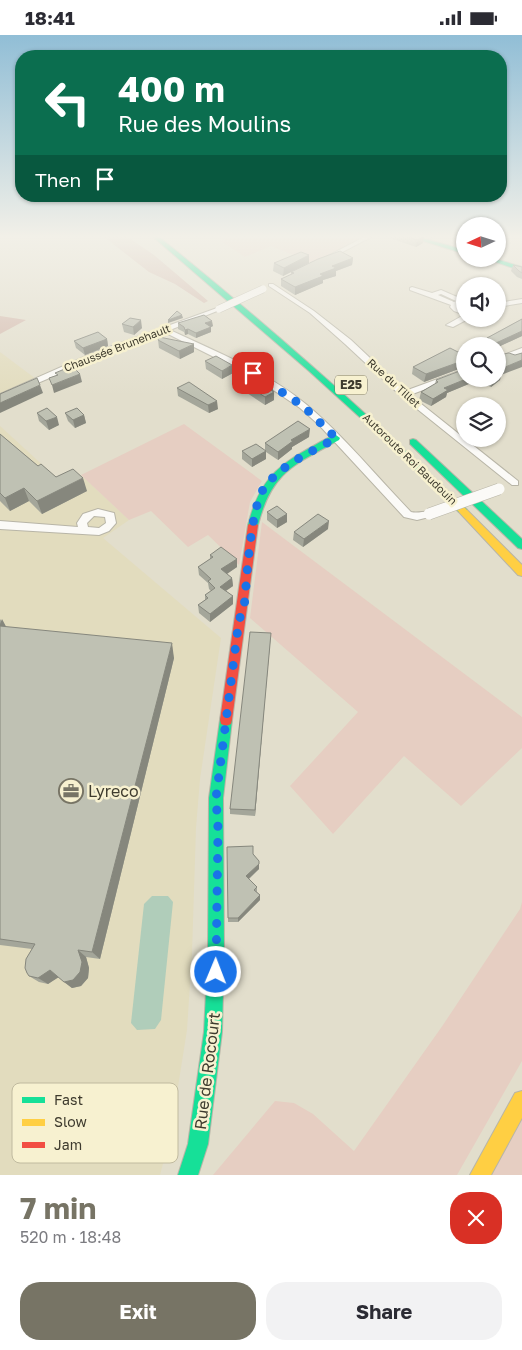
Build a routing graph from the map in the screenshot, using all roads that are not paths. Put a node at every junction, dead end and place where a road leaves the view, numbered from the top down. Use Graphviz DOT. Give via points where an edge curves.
graph roads {
  1 [pos="222,289"];
  2 [pos="237,289"];
  3 [pos="262,289"];
  4 [pos="277,289"];
  5 [pos="412,289"];
  6 [pos="432,295"];
  7 [pos="456,299"];
  8 [pos="522,301"];
  9 [pos="456,304"];
  10 [pos="506,304"];
  11 [pos="453,305"];
  12 [pos="260,307"];
  13 [pos="456,310"];
  14 [pos="456,322"];
  15 [pos="450,325"];
  16 [pos="165,330"];
  17 [pos="522,351"];
  18 [pos="506,356"];
  19 [pos="456,374"];
  20 [pos="404,394"];
  21 [pos="0,397"];
  22 [pos="401,431"];
  23 [pos="336,438"];
  24 [pos="519,481"];
  25 [pos="0,525"];
  26 [pos="88,531"];
  27 [pos="522,545"];
  28 [pos="522,572"];
  29 [pos="522,1100"];
  30 [pos="188,1175"];
  31 [pos="480,1175"];
  1 -- 28 [label="main road, Autoroute Roi Baudouin / E25" via="358,409 465,511"];
  2 -- 12 [label="main road"];
  3 -- 16 [label="street, Chaussée Brunehault, bridge"];
  4 -- 20 [label="street, Rue du Tillet" via="312,312"];
  5 -- 6 [label="street"];
  6 -- 7 [label="street" via="441,292"];
  6 -- 11 [label="street"];
  8 -- 10 [label="street"];
  9 -- 11 [label="street"];
  11 -- 13 [label="street"];
  14 -- 15 [label="street"];
  16 -- 21 [label="street, Chaussée Brunehault" via="96,355"];
  16 -- 23 [label="street" via="257,375 303,406"];
  17 -- 18 [label="street"];
  19 -- 20 [label="street"];
  20 -- 24 [label="street, Rue du Tillet"];
  22 -- 27 [label="main road, Autoroute Roi Baudouin"];
  23 -- 24 [label="street, bridge" via="408,515 429,514"];
  23 -- 30 [label="main road, Rue de Rocourt" via="285,468 264,488 254,517 216,798 213,1032 198,1144"];
  25 -- 26 [label="street"];
  29 -- 31 [label="main road"];
}
